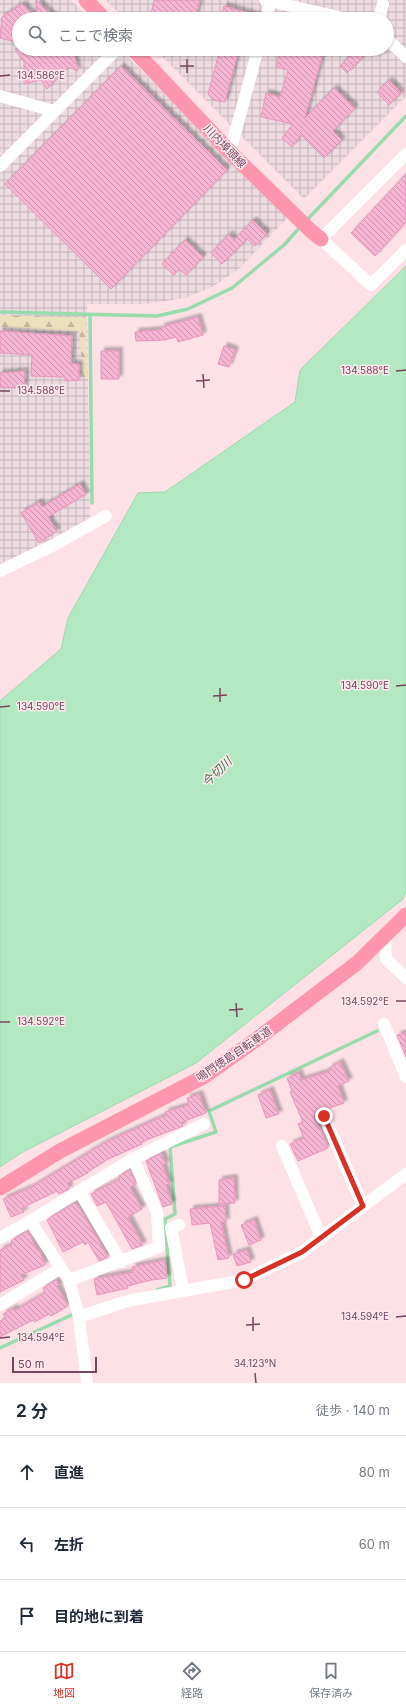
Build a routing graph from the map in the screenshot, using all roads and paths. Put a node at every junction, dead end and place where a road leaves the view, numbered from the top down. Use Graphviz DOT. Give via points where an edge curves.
graph roads {
  1 [pos="86,0"];
  2 [pos="269,0"];
  3 [pos="383,4"];
  4 [pos="97,12"];
  5 [pos="267,12"];
  6 [pos="318,12"];
  7 [pos="381,12"];
  8 [pos="394,46"];
  9 [pos="110,56"];
  10 [pos="140,56"];
  11 [pos="256,56"];
  12 [pos="406,57"];
  13 [pos="0,96"];
  14 [pos="54,111"];
  15 [pos="230,152"];
  16 [pos="406,154"];
  17 [pos="0,166"];
  18 [pos="321,238"];
  19 [pos="406,250"];
  20 [pos="106,516"];
  21 [pos="0,571"];
  22 [pos="406,916"];
  23 [pos="385,936"];
  24 [pos="406,978"];
  25 [pos="384,1024"];
  26 [pos="406,1077"];
  27 [pos="324,1116"];
  28 [pos="204,1124"];
  29 [pos="282,1146"];
  30 [pos="133,1159"];
  31 [pos="406,1174"];
  32 [pos="0,1188"];
  33 [pos="79,1191"];
  34 [pos="363,1206"];
  35 [pos="30,1221"];
  36 [pos="179,1225"];
  37 [pos="0,1238"];
  38 [pos="321,1238"];
  39 [pos="121,1262"];
  40 [pos="61,1268"];
  41 [pos="70,1280"];
  42 [pos="183,1290"];
  43 [pos="0,1305"];
  44 [pos="79,1317"];
  45 [pos="87,1383"];
  1 -- 4 [label="main road"];
  2 -- 5 [label="street"];
  2 -- 6 [label="street"];
  3 -- 7 [label="street"];
  8 -- 12 [label="street"];
  9 -- 14 [label="street"];
  10 -- 15 [label="main road, 川内埠頭線"];
  11 -- 15 [label="street"];
  13 -- 14 [label="street"];
  14 -- 17 [label="street"];
  15 -- 18 [label="main road, 川内埠頭線"];
  16 -- 18 [label="street"];
  18 -- 19 [label="street" via="371,286"];
  20 -- 21 [label="street"];
  22 -- 23 [label="main road, 鳴門徳島自転車道"];
  23 -- 24 [label="street" via="386,959"];
  23 -- 32 [label="main road, 鳴門徳島自転車道" via="345,972 205,1076 67,1148"];
  25 -- 26 [label="street"];
  27 -- 34 [label="street"];
  28 -- 30 [label="street"];
  29 -- 38 [label="street"];
  30 -- 33 [label="street"];
  30 -- 39 [label="street" via="156,1212 159,1247"];
  31 -- 34 [label="street"];
  33 -- 35 [label="street"];
  33 -- 39 [label="street"];
  34 -- 38 [label="street"];
  35 -- 37 [label="street"];
  35 -- 40 [label="street"];
  36 -- 42 [label="street" via="171,1228"];
  38 -- 42 [label="street" via="302,1252 244,1280"];
  39 -- 41 [label="street"];
  40 -- 41 [label="street"];
  40 -- 43 [label="street"];
  41 -- 44 [label="street"];
  42 -- 44 [label="street" via="127,1301"];
  44 -- 45 [label="street"];
}
